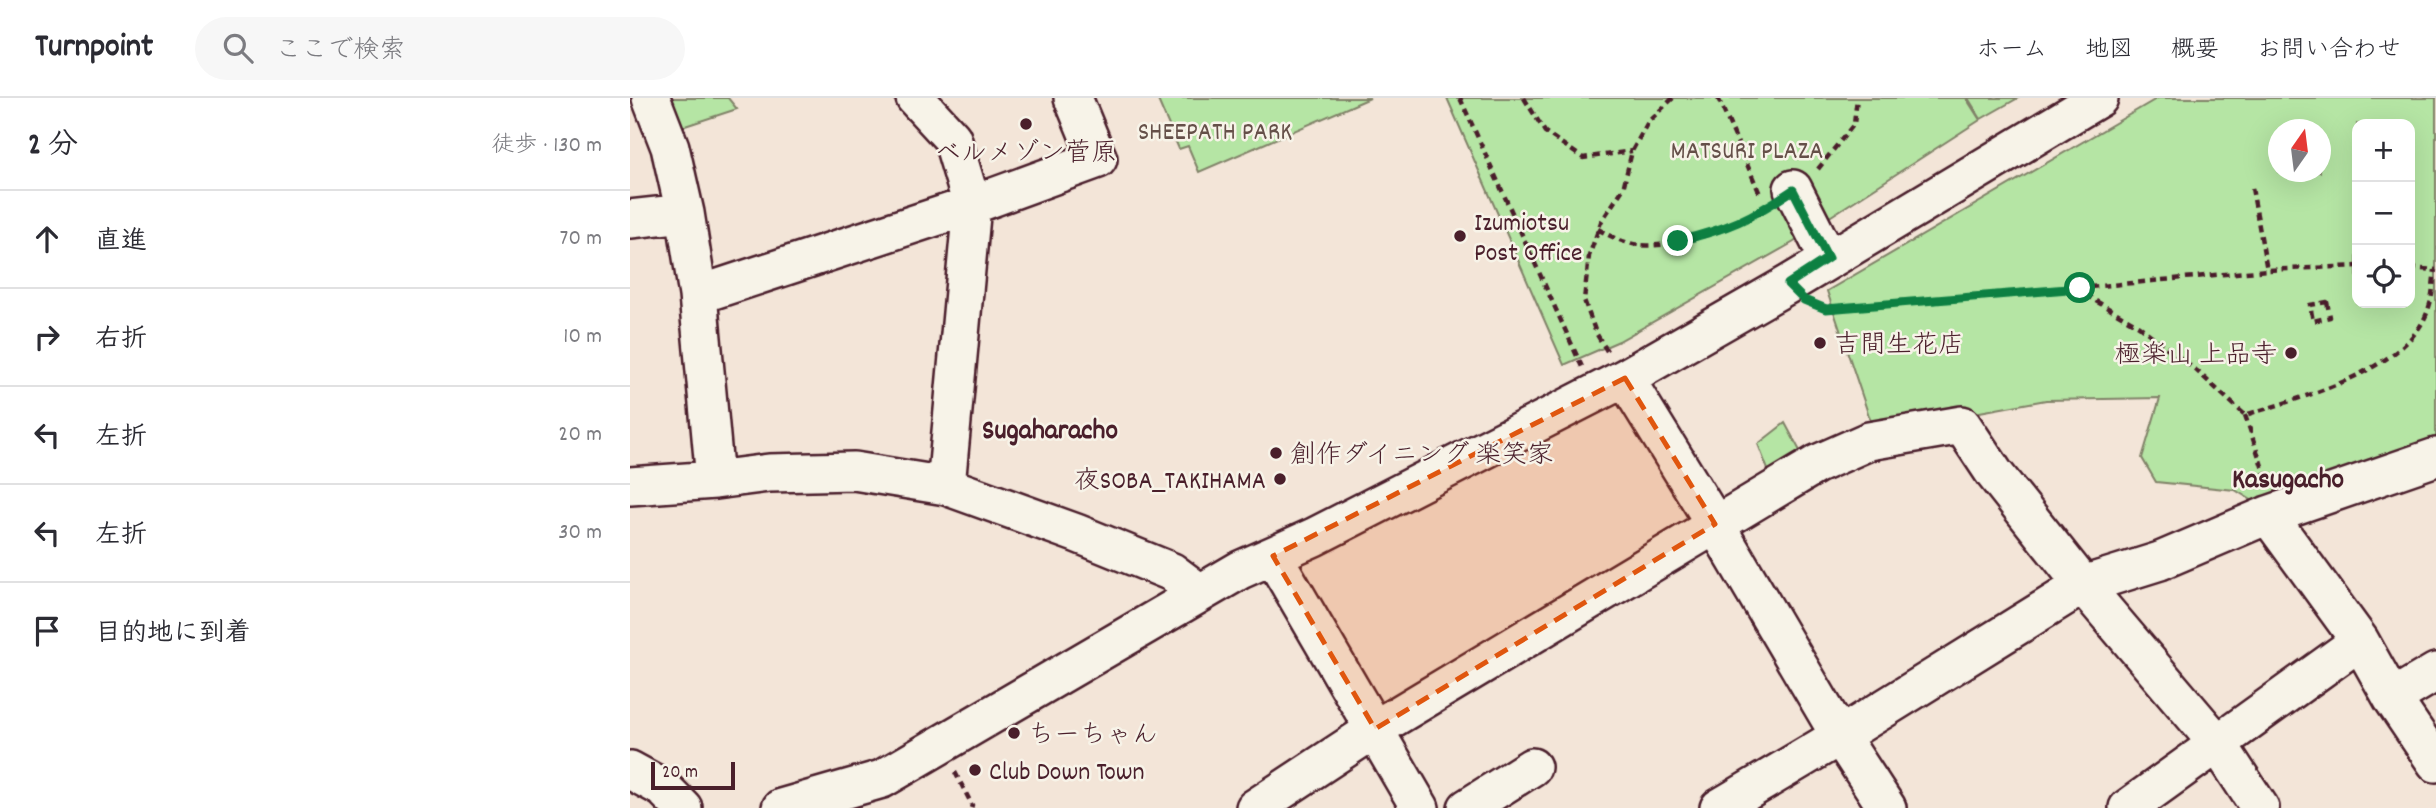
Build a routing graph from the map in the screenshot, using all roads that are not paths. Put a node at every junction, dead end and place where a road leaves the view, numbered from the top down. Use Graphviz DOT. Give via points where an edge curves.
graph roads {
  1 [pos="652,98"];
  2 [pos="915,98"];
  3 [pos="1073,98"];
  4 [pos="2099,98"];
  5 [pos="1779,199"];
  6 [pos="972,205"];
  7 [pos="685,213"];
  8 [pos="630,219"];
  9 [pos="1828,258"];
  10 [pos="698,295"];
  11 [pos="1617,366"];
  12 [pos="2436,457"];
  13 [pos="715,480"];
  14 [pos="630,486"];
  15 [pos="946,486"];
  16 [pos="2273,513"];
  17 [pos="1715,524"];
  18 [pos="1273,556"];
  19 [pos="2084,585"];
  20 [pos="1200,593"];
  21 [pos="2360,641"];
  22 [pos="2436,672"];
  23 [pos="2392,698"];
  24 [pos="1375,729"];
  25 [pos="1840,736"];
  26 [pos="2218,744"];
  27 [pos="2436,763"];
  28 [pos="1532,767"];
  29 [pos="630,770"];
  30 [pos="683,808"];
  31 [pos="781,808"];
  32 [pos="1255,808"];
  33 [pos="1420,808"];
  34 [pos="1467,808"];
  35 [pos="1719,808"];
  36 [pos="1887,808"];
  37 [pos="2128,808"];
  38 [pos="2260,808"];
  1 -- 7 [label="street" via="670,147"];
  2 -- 6 [label="street" via="952,138"];
  3 -- 6 [label="street" via="1098,159"];
  4 -- 9 [label="street"];
  5 -- 9 [label="street"];
  6 -- 10 [label="street"];
  6 -- 15 [label="street"];
  7 -- 8 [label="street"];
  7 -- 10 [label="street"];
  9 -- 11 [label="street" via="1788,284"];
  10 -- 13 [label="street"];
  11 -- 17 [label="street"];
  11 -- 18 [label="street" via="1326,531"];
  12 -- 16 [label="street"];
  13 -- 14 [label="street"];
  13 -- 15 [label="street" via="854,471"];
  15 -- 20 [label="street" via="1172,572"];
  16 -- 19 [label="street" via="2160,561"];
  16 -- 21 [label="street"];
  17 -- 19 [label="street" via="1816,464 1869,441 1962,425 1994,473"];
  17 -- 24 [label="street"];
  17 -- 25 [label="street"];
  18 -- 20 [label="street"];
  18 -- 24 [label="street"];
  19 -- 25 [label="street"];
  19 -- 26 [label="street"];
  20 -- 31 [label="street" via="882,779"];
  21 -- 23 [label="street"];
  21 -- 26 [label="street"];
  22 -- 23 [label="street"];
  23 -- 27 [label="street"];
  24 -- 32 [label="street"];
  24 -- 33 [label="street"];
  25 -- 35 [label="street"];
  25 -- 36 [label="street"];
  26 -- 37 [label="street"];
  26 -- 38 [label="street"];
  28 -- 34 [label="street"];
  29 -- 30 [label="street" via="663,788"];
}
